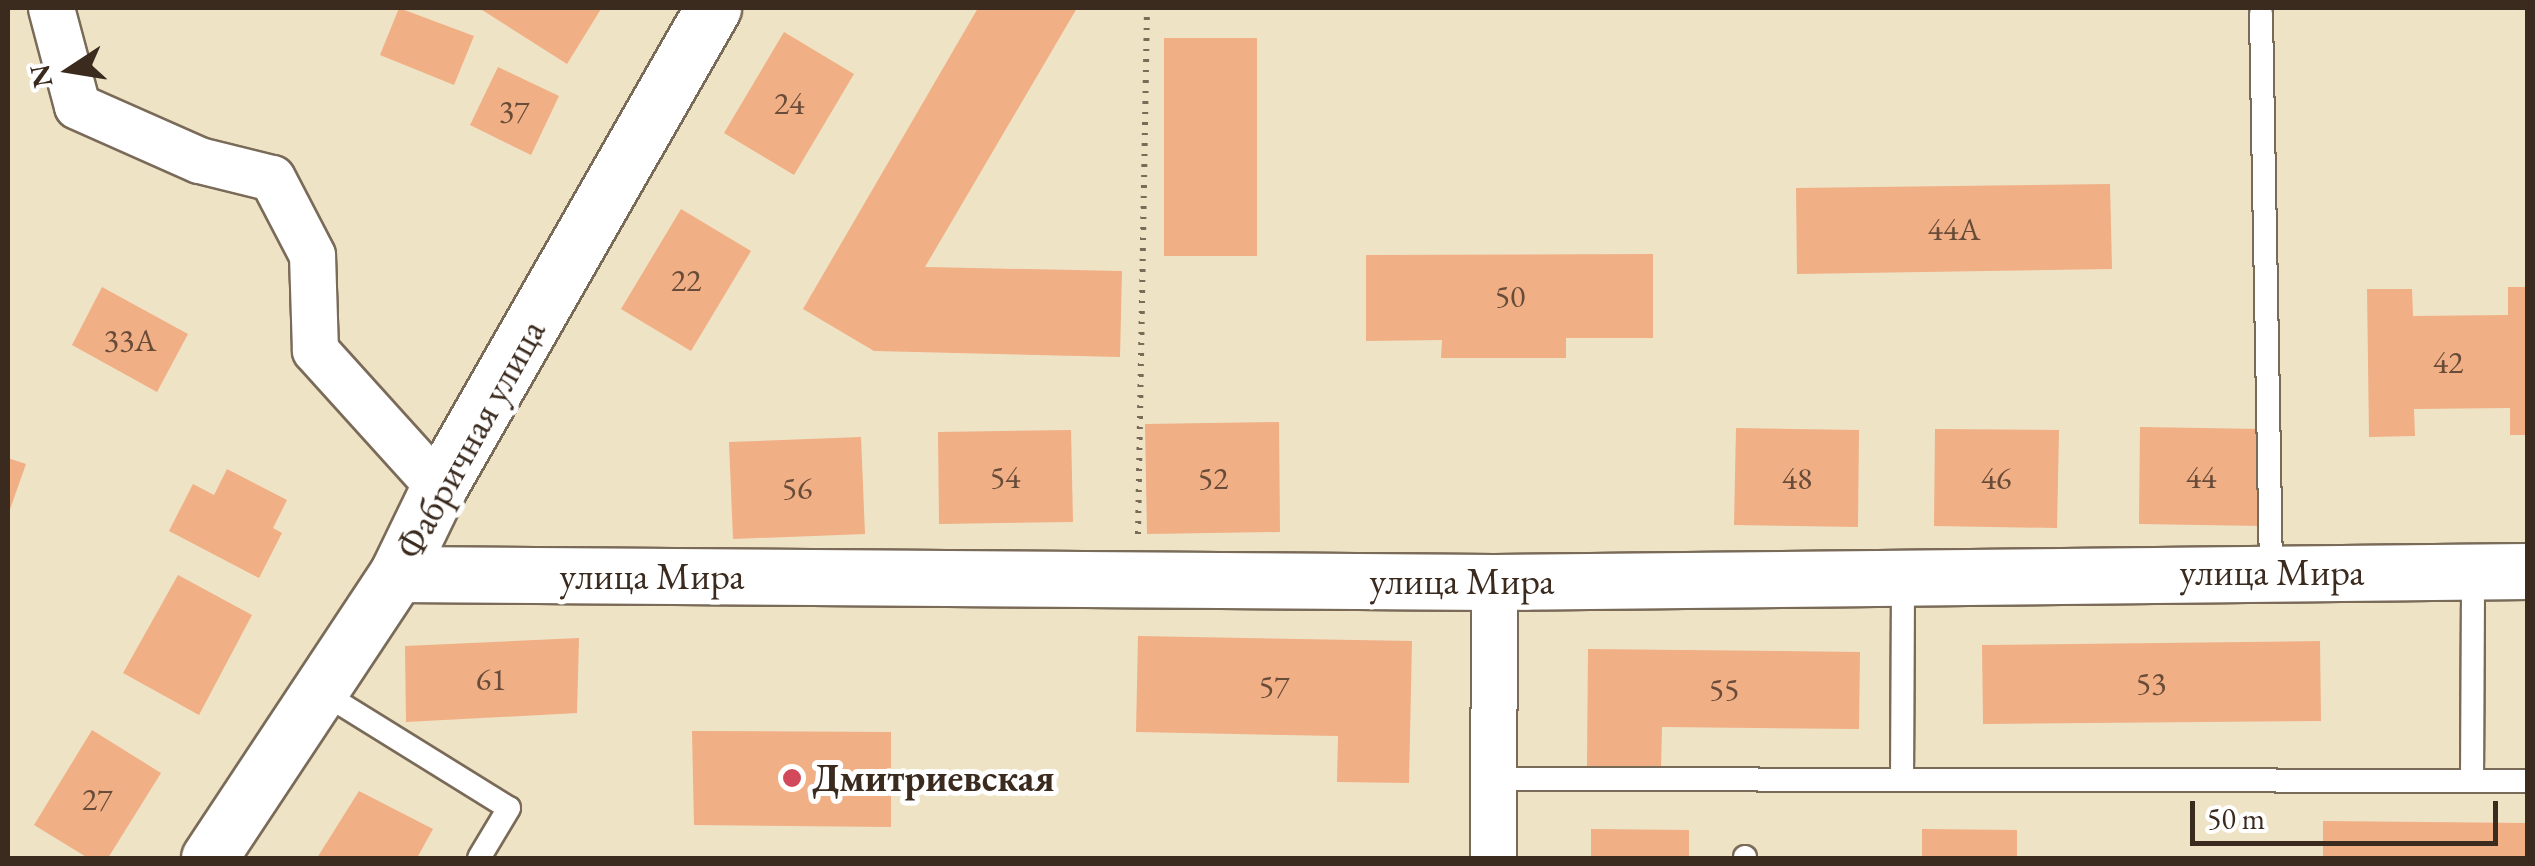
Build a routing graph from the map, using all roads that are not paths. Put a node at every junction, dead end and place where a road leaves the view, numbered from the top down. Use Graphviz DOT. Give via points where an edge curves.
graph roads {
  1 [pos="51,8"];
  2 [pos="714,8"];
  3 [pos="2261,14"];
  4 [pos="439,488"];
  5 [pos="2473,571"];
  6 [pos="2528,571"];
  7 [pos="2271,572"];
  8 [pos="397,574"];
  9 [pos="1902,576"];
  10 [pos="1494,582"];
  11 [pos="320,691"];
  12 [pos="1493,779"];
  13 [pos="1902,780"];
  14 [pos="2472,781"];
  15 [pos="2528,781"];
  16 [pos="209,858"];
  17 [pos="478,858"];
  18 [pos="1493,858"];
  1 -- 4 [label="street" via="77,106 198,160 272,178 312,254 315,350"];
  2 -- 4 [label="street, Фабричная улица"];
  3 -- 7 [label="lane"];
  4 -- 8 [label="street, Фабричная улица"];
  5 -- 6 [label="street, улица Мира"];
  5 -- 7 [label="street, улица Мира"];
  5 -- 14 [label="lane"];
  7 -- 9 [label="street, улица Мира"];
  8 -- 10 [label="street, улица Мира"];
  8 -- 11 [label="street, Фабричная улица"];
  9 -- 10 [label="street, улица Мира"];
  9 -- 13 [label="lane"];
  10 -- 12 [label="street"];
  11 -- 16 [label="street, Фабричная улица"];
  11 -- 17 [label="lane" via="509,808"];
  12 -- 13 [label="lane"];
  12 -- 18 [label="street"];
  13 -- 14 [label="lane"];
  14 -- 15 [label="lane"];
}
